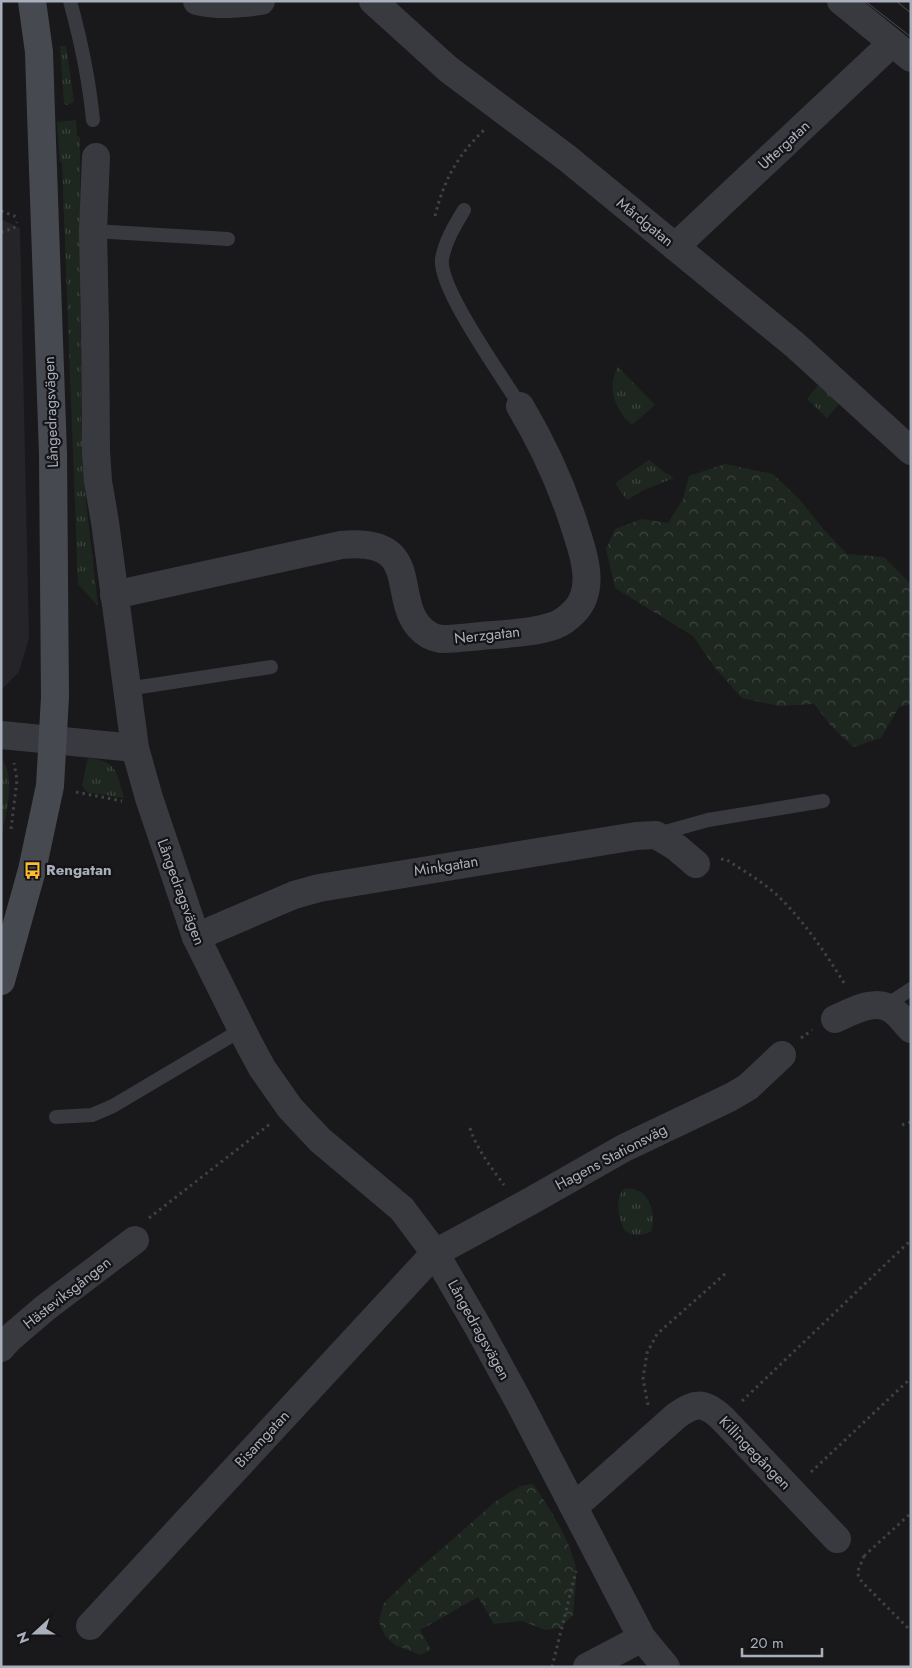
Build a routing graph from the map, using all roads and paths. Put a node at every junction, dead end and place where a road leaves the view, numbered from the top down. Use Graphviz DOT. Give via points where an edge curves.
graph roads {
  1 [pos="32,1"];
  2 [pos="70,1"];
  3 [pos="197,1"];
  4 [pos="261,1"];
  5 [pos="373,1"];
  6 [pos="841,1"];
  7 [pos="902,50"];
  8 [pos="94,120"];
  9 [pos="482,131"];
  10 [pos="96,157"];
  11 [pos="452,168"];
  12 [pos="1,210"];
  13 [pos="464,210"];
  14 [pos="11,215"];
  15 [pos="20,217"];
  16 [pos="93,231"];
  17 [pos="1,232"];
  18 [pos="228,239"];
  19 [pos="675,247"];
  20 [pos="520,406"];
  21 [pos="911,451"];
  22 [pos="114,595"];
  23 [pos="271,667"];
  24 [pos="127,689"];
  25 [pos="5,736"];
  26 [pos="53,741"];
  27 [pos="135,748"];
  28 [pos="823,801"];
  29 [pos="656,835"];
  30 [pos="10,836"];
  31 [pos="696,864"];
  32 [pos="196,937"];
  33 [pos="1,982"];
  34 [pos="911,989"];
  35 [pos="872,1007"];
  36 [pos="835,1019"];
  37 [pos="911,1029"];
  38 [pos="241,1030"];
  39 [pos="782,1055"];
  40 [pos="56,1117"];
  41 [pos="272,1122"];
  42 [pos="911,1122"];
  43 [pos="902,1125"];
  44 [pos="470,1128"];
  45 [pos="519,1207"];
  46 [pos="135,1240"];
  47 [pos="911,1240"];
  48 [pos="435,1252"];
  49 [pos="726,1273"];
  50 [pos="1,1348"];
  51 [pos="911,1378"];
  52 [pos="723,1418"];
  53 [pos="662,1427"];
  54 [pos="792,1491"];
  55 [pos="574,1507"];
  56 [pos="911,1513"];
  57 [pos="837,1539"];
  58 [pos="864,1556"];
  59 [pos="576,1571"];
  60 [pos="90,1626"];
  61 [pos="911,1631"];
  62 [pos="642,1638"];
  63 [pos="552,1667"];
  64 [pos="587,1667"];
  65 [pos="666,1667"];
  1 -- 26 [label="street, Långedragsvägen" via="39,52 52,454"];
  2 -- 8 [label="lane" via="82,47"];
  3 -- 4 [label="street" via="230,5"];
  5 -- 19 [label="street, Mårdgatan" via="448,69 567,158"];
  6 -- 7 [label="street"];
  7 -- 19 [label="street, Uttergatan"];
  9 -- 11 [label="path"];
  10 -- 16 [label="street, Långedragsvägen"];
  12 -- 14 [label="path"];
  13 -- 20 [label="lane" via="449,235 442,259 443,273 466,321"];
  15 -- 17 [label="path" via="14,228"];
  16 -- 18 [label="lane"];
  16 -- 22 [label="street, Långedragsvägen" via="96,451"];
  19 -- 21 [label="street, Mårdgatan" via="795,345"];
  20 -- 22 [label="street, Nerzgatan" via="559,480 586,568 586,590 582,600 561,623 520,632 441,639 429,635 411,614 400,569 394,558 384,550 361,543"];
  22 -- 24 [label="street, Långedragsvägen"];
  23 -- 24 [label="lane"];
  24 -- 27 [label="street, Långedragsvägen"];
  25 -- 26 [label="street"];
  25 -- 30 [label="path" via="6,756 14,760 17,780"];
  26 -- 27 [label="street"];
  26 -- 33 [label="street, Långedragsvägen" via="44,818"];
  27 -- 32 [label="street, Långedragsvägen"];
  28 -- 29 [label="lane" via="708,820"];
  29 -- 31 [label="street"];
  29 -- 32 [label="street, Minkgatan" via="608,840 319,888 294,895"];
  31 -- 35 [label="path" via="727,860 777,896"];
  32 -- 38 [label="street, Långedragsvägen"];
  34 -- 35 [label="lane"];
  35 -- 36 [label="street"];
  35 -- 37 [label="street" via="892,1010"];
  36 -- 39 [label="path" via="799,1039"];
  38 -- 40 [label="lane" via="113,1106 92,1115"];
  38 -- 48 [label="street, Långedragsvägen" via="290,1108 320,1140 402,1209"];
  39 -- 45 [label="street, Hagens Stationsväg" via="748,1087 731,1097 624,1148"];
  41 -- 46 [label="path" via="146,1221"];
  42 -- 43 [label="path"];
  44 -- 45 [label="path" via="484,1158"];
  45 -- 48 [label="street, Hagens Stationsväg"];
  46 -- 50 [label="street, Hästeviksgången" via="45,1308"];
  47 -- 52 [label="path"];
  48 -- 55 [label="street, Långedragsvägen"];
  48 -- 60 [label="street, Bisamgatan"];
  49 -- 53 [label="path" via="657,1334 647,1353 643,1379 646,1403"];
  51 -- 54 [label="path"];
  52 -- 53 [label="street, Killingegången" via="712,1409 694,1404"];
  52 -- 54 [label="street, Killingegången"];
  53 -- 55 [label="street, Killingegången"];
  54 -- 57 [label="street, Killingegången"];
  55 -- 62 [label="street, Långedragsvägen"];
  56 -- 58 [label="path"];
  57 -- 58 [label="path"];
  58 -- 61 [label="path" via="857,1573 862,1582"];
  59 -- 63 [label="path"];
  62 -- 64 [label="street"];
  62 -- 65 [label="street, Långedragsvägen"];
}
